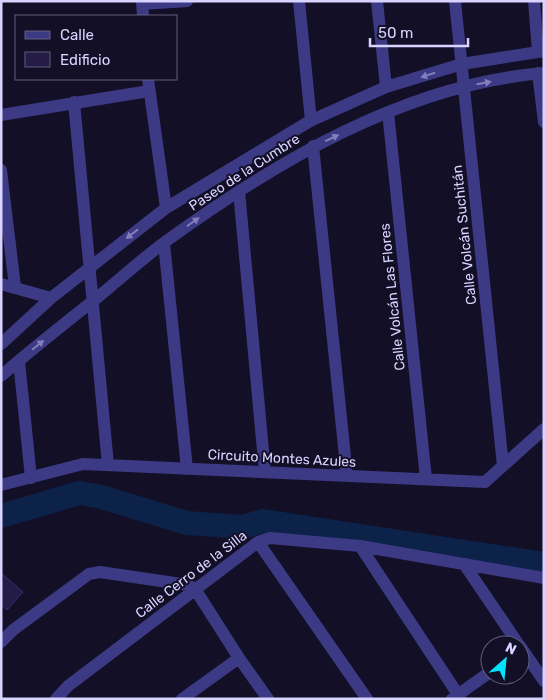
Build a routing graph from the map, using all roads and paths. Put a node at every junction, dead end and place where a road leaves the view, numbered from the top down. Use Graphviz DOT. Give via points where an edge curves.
graph roads {
  1 [pos="187,1"];
  2 [pos="298,1"];
  3 [pos="377,1"];
  4 [pos="456,1"];
  5 [pos="534,1"];
  6 [pos="142,7"];
  7 [pos="541,52"];
  8 [pos="462,64"];
  9 [pos="541,73"];
  10 [pos="149,85"];
  11 [pos="464,86"];
  12 [pos="386,88"];
  13 [pos="74,102"];
  14 [pos="388,112"];
  15 [pos="1,115"];
  16 [pos="311,121"];
  17 [pos="544,122"];
  18 [pos="313,146"];
  19 [pos="1,170"];
  20 [pos="239,191"];
  21 [pos="166,208"];
  22 [pos="164,243"];
  23 [pos="90,267"];
  24 [pos="1,284"];
  25 [pos="15,287"];
  26 [pos="51,298"];
  27 [pos="92,301"];
  28 [pos="1,344"];
  29 [pos="19,361"];
  30 [pos="1,376"];
  31 [pos="544,429"];
  32 [pos="108,465"];
  33 [pos="503,466"];
  34 [pos="187,469"];
  35 [pos="265,472"];
  36 [pos="347,476"];
  37 [pos="30,478"];
  38 [pos="426,479"];
  39 [pos="1,485"];
  40 [pos="258,542"];
  41 [pos="360,546"];
  42 [pos="464,564"];
  43 [pos="544,578"];
  44 [pos="195,589"];
  45 [pos="511,635"];
  46 [pos="1,642"];
  47 [pos="239,658"];
  48 [pos="530,662"];
  49 [pos="480,680"];
  50 [pos="544,681"];
  51 [pos="457,697"];
  52 [pos="56,699"];
  53 [pos="182,699"];
  54 [pos="268,699"];
  55 [pos="366,699"];
  1 -- 6 [label="street"];
  2 -- 16 [label="street"];
  3 -- 12 [label="street"];
  4 -- 8 [label="street, Calle Volcán Suchitán"];
  5 -- 7 [label="street"];
  7 -- 8 [label="street, Paseo de la Cumbre"];
  8 -- 11 [label="street, Calle Volcán Suchitán"];
  8 -- 12 [label="street, Paseo de la Cumbre, one-way"];
  11 -- 9 [label="street, Paseo de la Cumbre, one-way"];
  9 -- 17 [label="street"];
  10 -- 13 [label="street"];
  10 -- 21 [label="street"];
  11 -- 14 [label="street, Paseo de la Cumbre"];
  11 -- 33 [label="street, Calle Volcán Suchitán"];
  12 -- 16 [label="street, Paseo de la Cumbre"];
  13 -- 15 [label="street"];
  13 -- 23 [label="street"];
  18 -- 14 [label="street, Paseo de la Cumbre, one-way"];
  14 -- 38 [label="street, Calle Volcán Las Flores"];
  16 -- 21 [label="street, Paseo de la Cumbre"];
  18 -- 20 [label="street, Paseo de la Cumbre"];
  18 -- 36 [label="street"];
  19 -- 25 [label="street"];
  22 -- 20 [label="street, Paseo de la Cumbre, one-way"];
  20 -- 35 [label="street"];
  21 -- 23 [label="street, Paseo de la Cumbre, one-way"];
  22 -- 27 [label="street, Paseo de la Cumbre"];
  22 -- 34 [label="street"];
  23 -- 26 [label="street, Paseo de la Cumbre"];
  23 -- 27 [label="street"];
  24 -- 25 [label="street"];
  25 -- 26 [label="street"];
  26 -- 28 [label="street, Paseo de la Cumbre"];
  29 -- 27 [label="street, Paseo de la Cumbre, one-way"];
  27 -- 32 [label="street"];
  29 -- 30 [label="street, Paseo de la Cumbre"];
  29 -- 37 [label="street"];
  31 -- 33 [label="street, Circuito Montes Azules"];
  32 -- 34 [label="street, Circuito Montes Azules"];
  32 -- 37 [label="street, Circuito Montes Azules" via="83,464"];
  33 -- 38 [label="street, Circuito Montes Azules" via="485,482"];
  34 -- 35 [label="street, Circuito Montes Azules"];
  35 -- 36 [label="street, Circuito Montes Azules"];
  36 -- 38 [label="street, Circuito Montes Azules"];
  37 -- 39 [label="street, Circuito Montes Azules"];
  40 -- 41 [label="street, Calle Cerro de la Silla" via="270,538"];
  40 -- 44 [label="street, Calle Cerro de la Silla"];
  40 -- 55 [label="street"];
  41 -- 42 [label="street, Calle Cerro de la Silla"];
  41 -- 51 [label="street"];
  42 -- 43 [label="street, Calle Cerro de la Silla"];
  42 -- 45 [label="street"];
  44 -- 46 [label="street" via="188,585 100,572 89,574"];
  44 -- 47 [label="street"];
  44 -- 52 [label="street, Calle Cerro de la Silla" via="68,686"];
  47 -- 53 [label="street"];
  47 -- 54 [label="street"];
  48 -- 50 [label="street"];
  49 -- 51 [label="street"];
}
